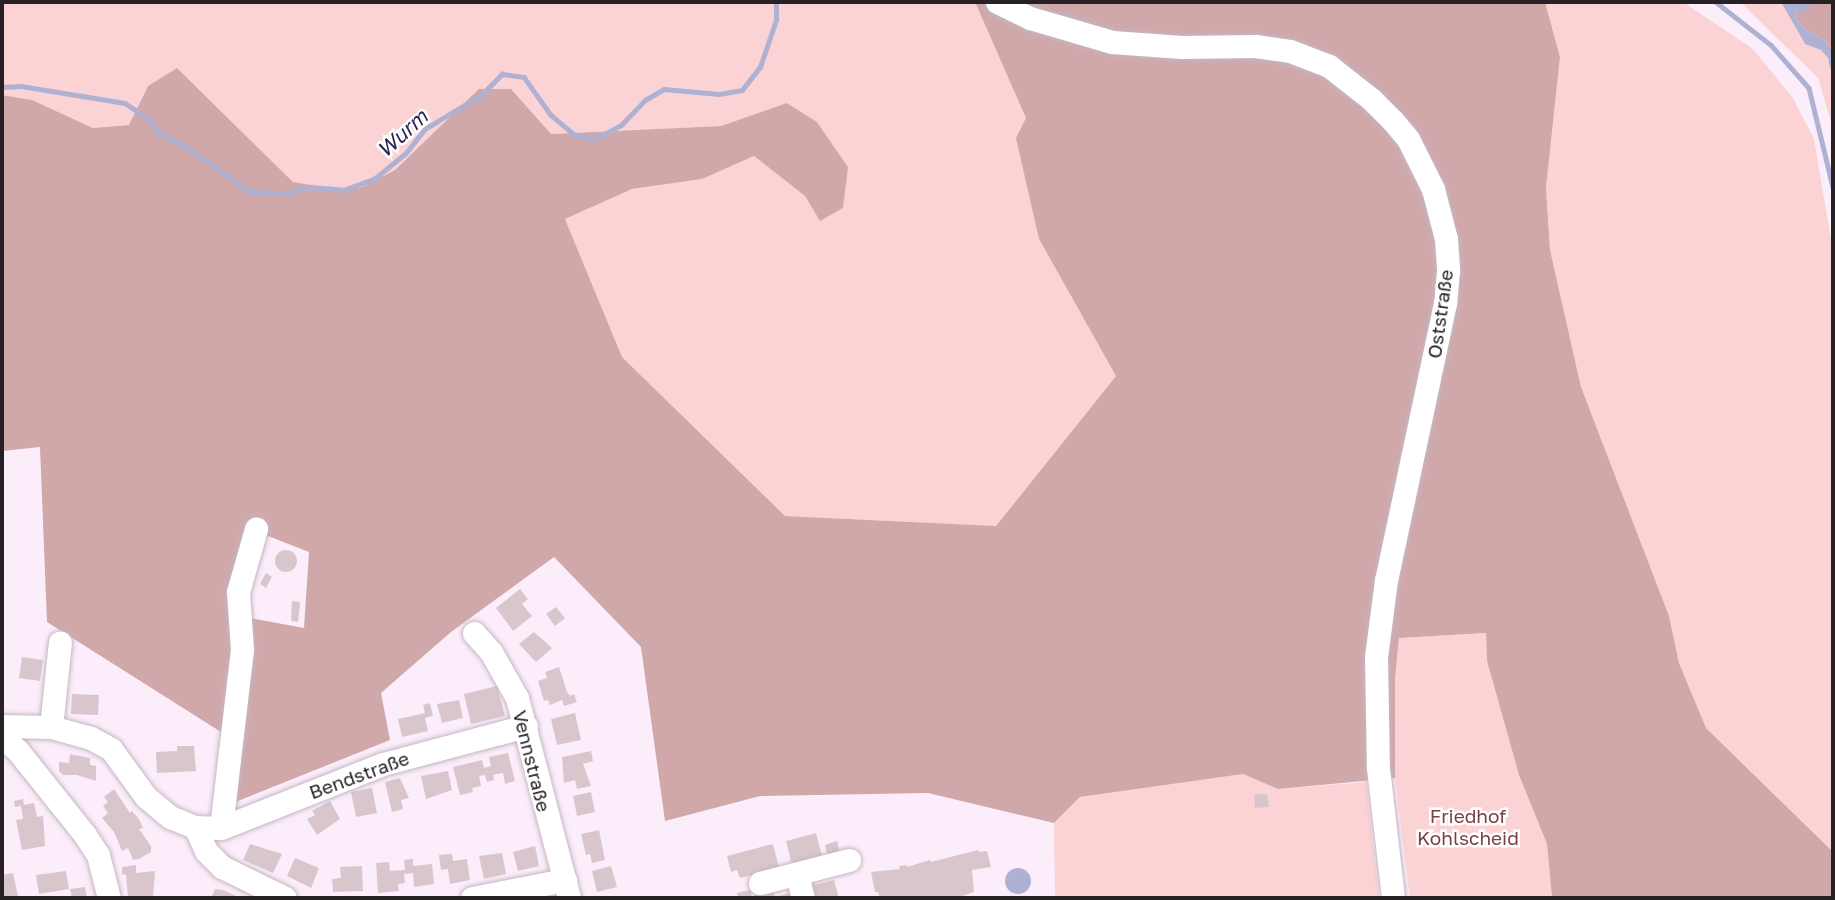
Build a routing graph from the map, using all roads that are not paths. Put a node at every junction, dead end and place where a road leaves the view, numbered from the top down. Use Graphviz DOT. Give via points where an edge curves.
graph roads {
  1 [pos="997,2"];
  2 [pos="256,529"];
  3 [pos="474,633"];
  4 [pos="60,642"];
  5 [pos="2,726"];
  6 [pos="526,726"];
  7 [pos="51,727"];
  8 [pos="2,737"];
  9 [pos="195,827"];
  10 [pos="221,828"];
  11 [pos="849,860"];
  12 [pos="797,874"];
  13 [pos="761,883"];
  14 [pos="567,889"];
  15 [pos="109,898"];
  16 [pos="285,898"];
  17 [pos="472,898"];
  18 [pos="803,898"];
  19 [pos="1393,898"];
  1 -- 19 [label="street, Oststraße" via="1030,18 1112,43 1255,46 1290,51 1329,66 1393,121 1408,139 1433,189 1446,239 1445,303 1386,580 1376,657 1378,768"];
  2 -- 10 [label="street" via="238,592 242,649"];
  3 -- 6 [label="street, Vennstraße" via="505,675"];
  4 -- 7 [label="street"];
  5 -- 7 [label="street, Bendstraße"];
  6 -- 10 [label="street, Bendstraße" via="383,764"];
  6 -- 14 [label="street, Vennstraße"];
  7 -- 9 [label="street, Bendstraße" via="71,730 111,749 146,797 170,817"];
  8 -- 15 [label="street" via="85,835 97,855"];
  9 -- 10 [label="street, Bendstraße"];
  9 -- 16 [label="street" via="206,851 222,866"];
  11 -- 12 [label="street"];
  12 -- 13 [label="street"];
  12 -- 18 [label="street"];
  14 -- 17 [label="street"];
}
